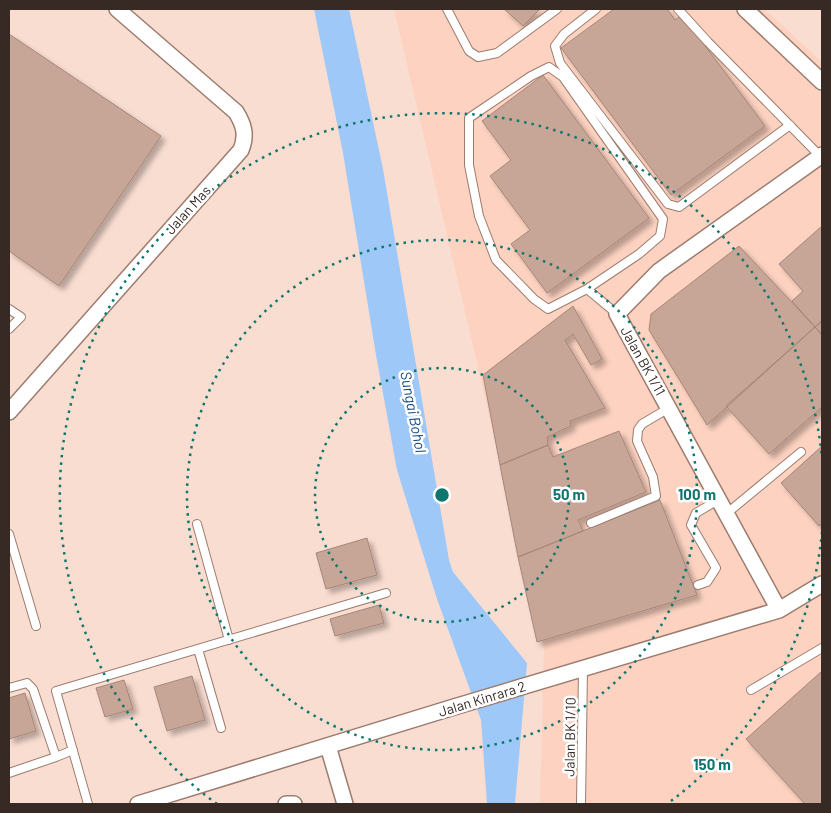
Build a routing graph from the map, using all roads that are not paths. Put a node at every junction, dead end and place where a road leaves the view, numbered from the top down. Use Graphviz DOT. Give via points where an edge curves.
graph roads {
  1 [pos="447,9"];
  2 [pos="557,9"];
  3 [pos="596,9"];
  4 [pos="678,9"];
  5 [pos="746,9"];
  6 [pos="122,10"];
  7 [pos="822,82"];
  8 [pos="790,124"];
  9 [pos="821,155"];
  10 [pos="587,289"];
  11 [pos="9,308"];
  12 [pos="617,314"];
  13 [pos="9,329"];
  14 [pos="669,408"];
  15 [pos="9,412"];
  16 [pos="801,452"];
  17 [pos="718,500"];
  18 [pos="726,514"];
  19 [pos="591,523"];
  20 [pos="197,524"];
  21 [pos="9,534"];
  22 [pos="822,584"];
  23 [pos="698,585"];
  24 [pos="386,593"];
  25 [pos="778,610"];
  26 [pos="36,626"];
  27 [pos="229,640"];
  28 [pos="822,648"];
  29 [pos="198,649"];
  30 [pos="583,669"];
  31 [pos="9,688"];
  32 [pos="751,690"];
  33 [pos="220,728"];
  34 [pos="328,746"];
  35 [pos="73,750"];
  36 [pos="56,758"];
  37 [pos="9,773"];
  38 [pos="88,804"];
  39 [pos="138,804"];
  40 [pos="286,804"];
  41 [pos="294,804"];
  42 [pos="345,804"];
  43 [pos="581,804"];
  1 -- 2 [label="lane" via="469,51 478,57 497,53"];
  3 -- 8 [label="lane" via="564,34 555,46 560,63 668,204 679,207"];
  4 -- 8 [label="lane"];
  5 -- 7 [label="street"];
  6 -- 15 [label="street, Jalan Mas" via="236,112 242,122 245,141 242,150"];
  8 -- 9 [label="lane"];
  9 -- 12 [label="street, Jalan BK 1/11" via="660,271"];
  10 -- 10 [label="lane" via="660,236 663,219 563,77 549,67 470,118 469,165 479,216 496,260 548,309"];
  10 -- 12 [label="lane"];
  11 -- 13 [label="lane" via="21,317"];
  12 -- 14 [label="street, Jalan BK 1/11"];
  14 -- 17 [label="street, Jalan BK 1/11"];
  14 -- 19 [label="lane" via="642,424 638,430 637,442 653,477 656,496"];
  16 -- 18 [label="lane"];
  17 -- 18 [label="street, Jalan BK 1/11"];
  17 -- 23 [label="lane" via="696,514 691,525 716,568 706,582"];
  18 -- 25 [label="street, Jalan BK 1/11"];
  20 -- 27 [label="lane"];
  21 -- 26 [label="lane"];
  22 -- 25 [label="street, Jalan Kinrara 2"];
  24 -- 27 [label="lane"];
  25 -- 30 [label="street, Jalan Kinrara 2"];
  27 -- 29 [label="lane"];
  28 -- 32 [label="lane"];
  29 -- 33 [label="lane"];
  29 -- 35 [label="lane" via="56,691"];
  30 -- 34 [label="street, Jalan Kinrara 2"];
  30 -- 43 [label="lane, Jalan BK 1/10"];
  31 -- 36 [label="lane" via="27,683 33,689"];
  34 -- 39 [label="street, Jalan Kinrara 2"];
  34 -- 42 [label="street"];
  35 -- 36 [label="lane"];
  35 -- 38 [label="lane"];
  36 -- 37 [label="lane"];
  40 -- 41 [label="street"];
}
